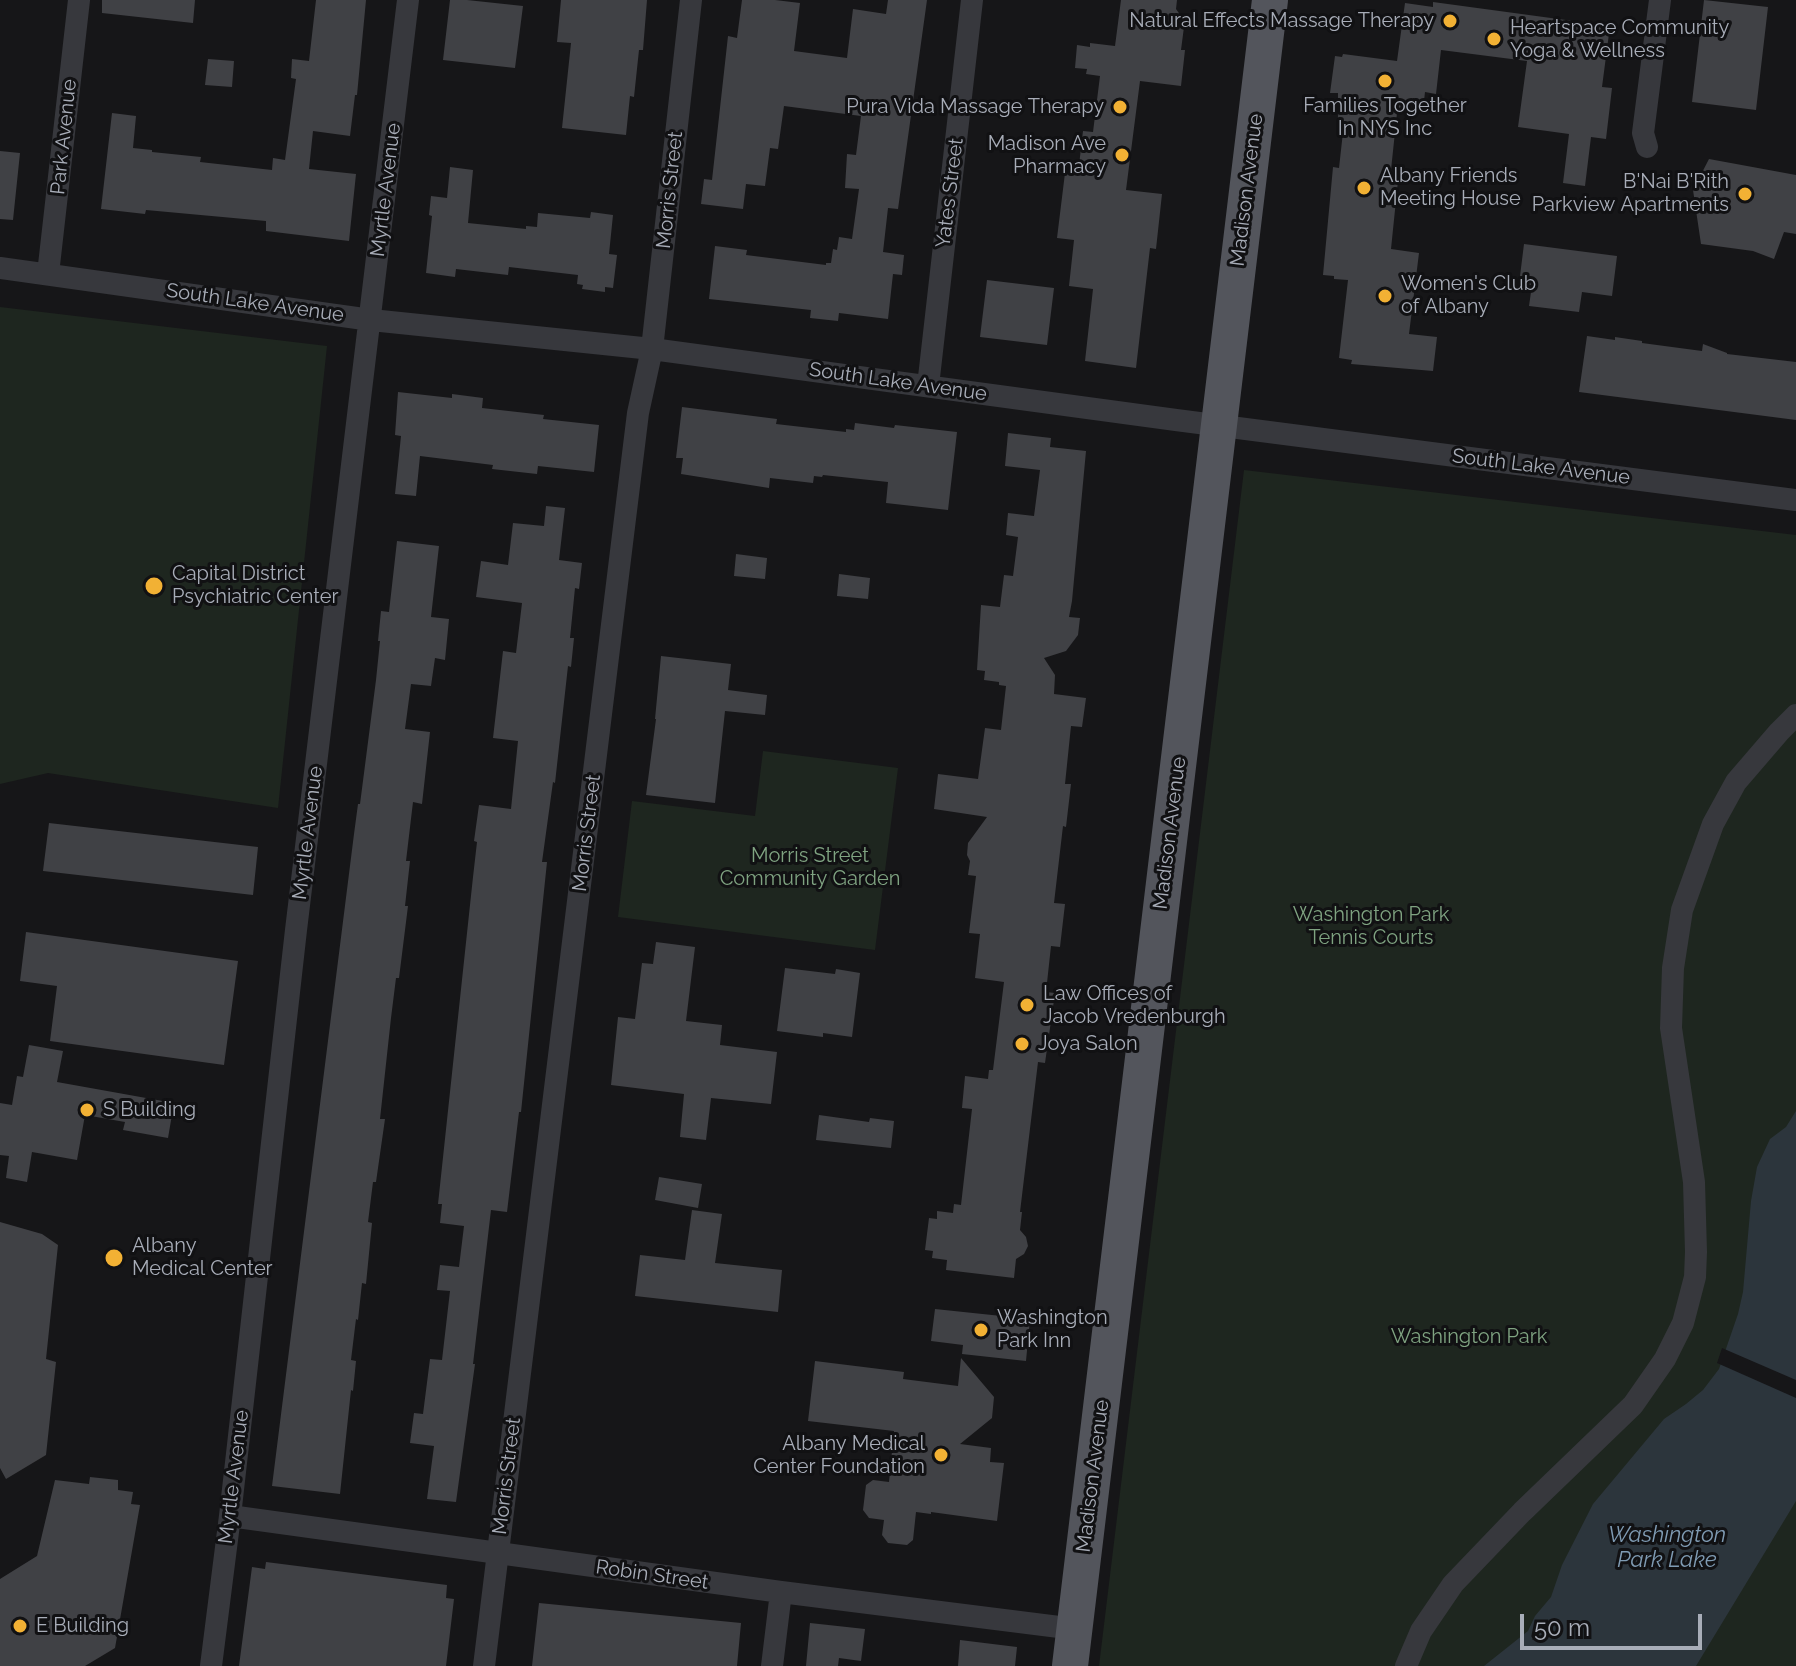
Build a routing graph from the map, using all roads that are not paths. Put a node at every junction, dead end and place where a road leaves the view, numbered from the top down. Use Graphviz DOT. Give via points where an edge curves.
graph roads {
  1 [pos="79,0"];
  2 [pos="408,0"];
  3 [pos="691,0"];
  4 [pos="972,0"];
  5 [pos="1270,0"];
  6 [pos="1660,0"];
  7 [pos="1647,147"];
  8 [pos="0,268"];
  9 [pos="48,274"];
  10 [pos="371,320"];
  11 [pos="652,349"];
  12 [pos="928,386"];
  13 [pos="1219,425"];
  14 [pos="1796,500"];
  15 [pos="1796,715"];
  16 [pos="230,1516"];
  17 [pos="498,1553"];
  18 [pos="781,1592"];
  19 [pos="1075,1629"];
  20 [pos="211,1666"];
  21 [pos="484,1666"];
  22 [pos="772,1666"];
  23 [pos="1070,1666"];
  24 [pos="1406,1666"];
  1 -- 9 [label="street, Park Avenue"];
  2 -- 10 [label="street, Myrtle Avenue"];
  3 -- 11 [label="street, Morris Street"];
  4 -- 12 [label="street, Yates Street"];
  5 -- 13 [label="main road, Madison Avenue"];
  6 -- 7 [label="street" via="1643,133"];
  8 -- 9 [label="street, South Lake Avenue"];
  9 -- 10 [label="street, South Lake Avenue"];
  10 -- 11 [label="street, South Lake Avenue"];
  10 -- 16 [label="street, Myrtle Avenue"];
  11 -- 12 [label="street, South Lake Avenue"];
  11 -- 17 [label="street, Morris Street" via="638,413"];
  12 -- 13 [label="street, South Lake Avenue"];
  13 -- 14 [label="street, South Lake Avenue"];
  13 -- 19 [label="main road, Madison Avenue"];
  15 -- 24 [label="street" via="1736,782 1713,824 1682,910 1671,1028 1694,1182 1696,1252 1683,1323 1633,1405 1453,1584 1421,1631"];
  16 -- 17 [label="street, Robin Street"];
  16 -- 20 [label="street, Myrtle Avenue"];
  17 -- 18 [label="street, Robin Street"];
  17 -- 21 [label="street, Morris Street"];
  18 -- 19 [label="street, Robin Street"];
  18 -- 22 [label="street"];
  19 -- 23 [label="main road, Madison Avenue"];
}
